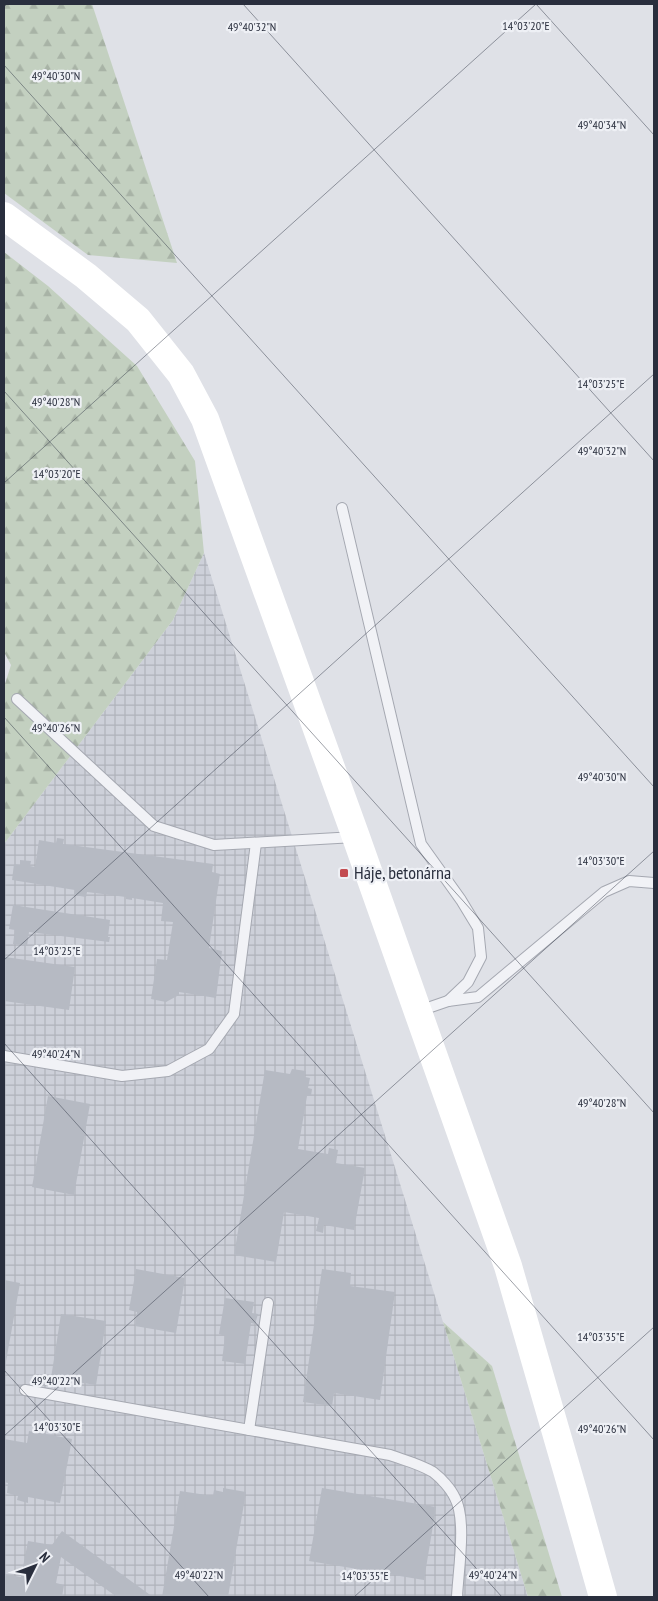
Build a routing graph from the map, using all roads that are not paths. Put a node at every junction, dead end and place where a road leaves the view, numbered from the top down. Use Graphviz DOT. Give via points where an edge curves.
graph roads {
  1 [pos="4,216"];
  2 [pos="342,508"];
  3 [pos="17,699"];
  4 [pos="356,837"];
  5 [pos="256,843"];
  6 [pos="654,884"];
  7 [pos="448,1001"];
  8 [pos="418,1012"];
  9 [pos="4,1056"];
  10 [pos="268,1302"];
  11 [pos="25,1390"];
  12 [pos="249,1430"];
  13 [pos="457,1597"];
  14 [pos="603,1597"];
  1 -- 4 [label="main road" via="86,276 138,320 181,374 205,419"];
  2 -- 7 [label="lane" via="421,844 478,928 481,957 468,982"];
  3 -- 5 [label="lane" via="154,826 214,845"];
  4 -- 5 [label="lane"];
  4 -- 8 [label="main road"];
  5 -- 9 [label="lane" via="234,1014 210,1049 168,1072 122,1076"];
  6 -- 7 [label="lane" via="629,881 604,892 478,997"];
  7 -- 8 [label="lane"];
  8 -- 14 [label="main road" via="508,1266"];
  10 -- 12 [label="lane"];
  11 -- 12 [label="lane"];
  12 -- 13 [label="lane" via="390,1455 433,1473 456,1499 461,1522"];
}
